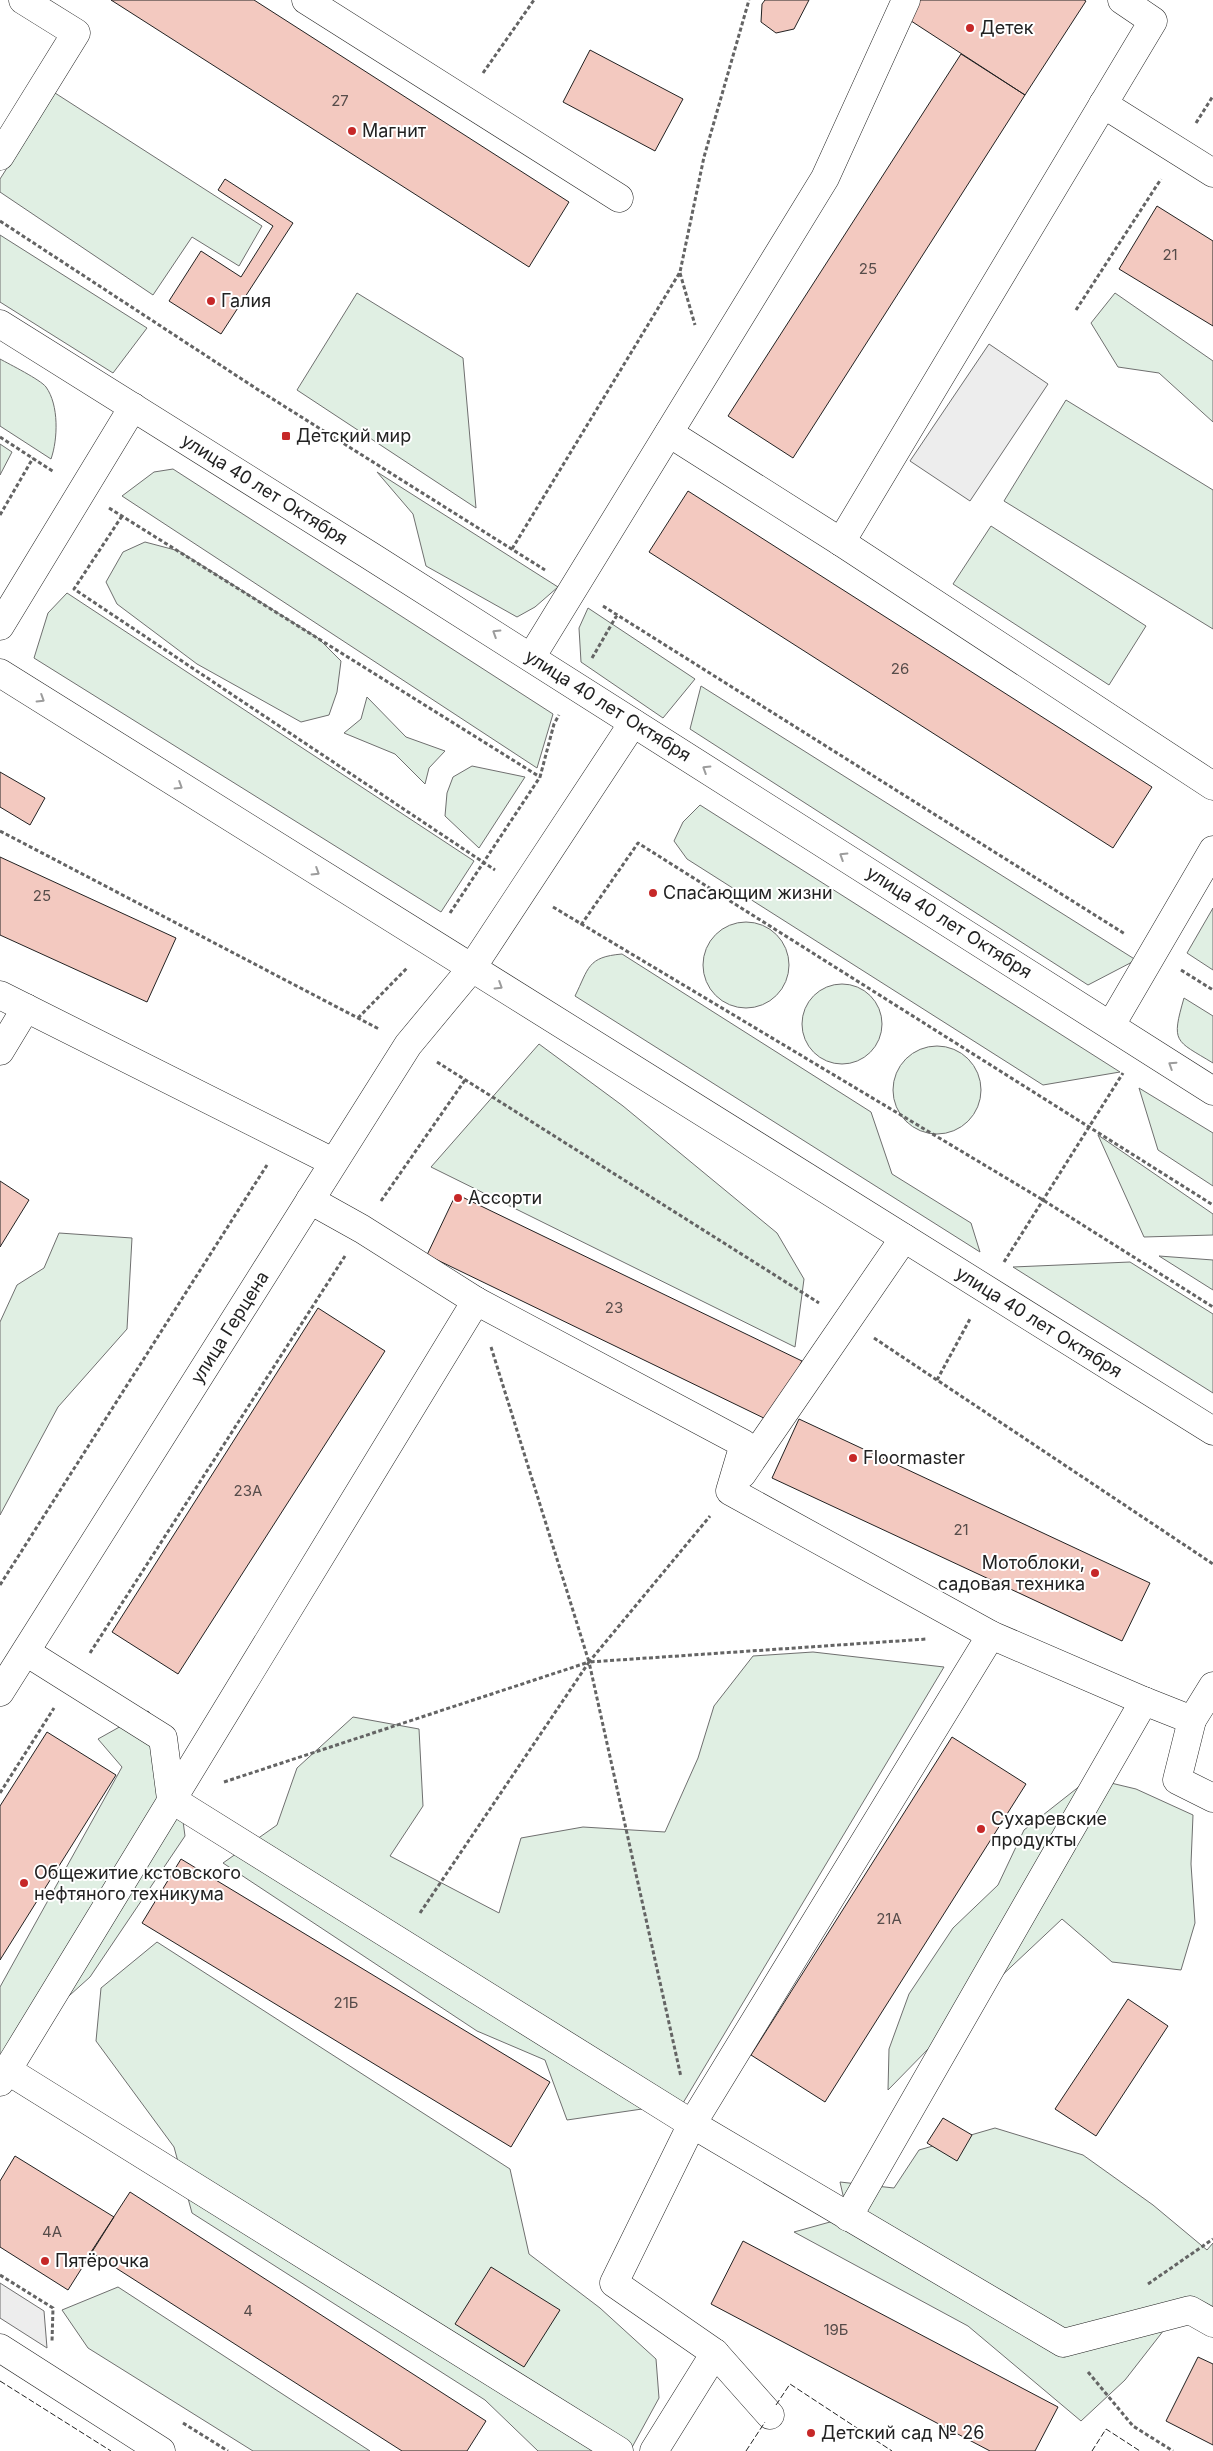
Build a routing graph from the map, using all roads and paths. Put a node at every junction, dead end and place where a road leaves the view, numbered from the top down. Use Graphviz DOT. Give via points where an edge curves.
graph roads {
  1 [pos="306,0"];
  2 [pos="534,0"];
  3 [pos="749,0"];
  4 [pos="906,0"];
  5 [pos="1122,0"];
  6 [pos="40,5"];
  7 [pos="1213,96"];
  8 [pos="464,100"];
  9 [pos="1103,104"];
  10 [pos="1178,151"];
  11 [pos="0,156"];
  12 [pos="1213,173"];
  13 [pos="619,198"];
  14 [pos="0,221"];
  15 [pos="680,272"];
  16 [pos="1076,310"];
  17 [pos="0,324"];
  18 [pos="708,371"];
  19 [pos="133,407"];
  20 [pos="669,433"];
  21 [pos="0,436"];
  22 [pos="33,458"];
  23 [pos="82,490"];
  24 [pos="0,515"];
  25 [pos="122,516"];
  26 [pos="841,542"];
  27 [pos="512,549"];
  28 [pos="574,588"];
  29 [pos="0,626"];
  30 [pos="532,656"];
  31 [pos="0,673"];
  32 [pos="632,722"];
  33 [pos="554,724"];
  34 [pos="540,777"];
  35 [pos="1213,786"];
  36 [pos="0,831"];
  37 [pos="1213,850"];
  38 [pos="484,862"];
  39 [pos="524,888"];
  40 [pos="581,925"];
  41 [pos="430,944"];
  42 [pos="1153,952"];
  43 [pos="471,969"];
  44 [pos="1180,969"];
  45 [pos="1176,978"];
  46 [pos="1213,990"];
  47 [pos="0,995"];
  48 [pos="26,1008"];
  49 [pos="358,1018"];
  50 [pos="1111,1026"];
  51 [pos="408,1045"];
  52 [pos="1141,1045"];
  53 [pos="0,1051"];
  54 [pos="465,1080"];
  55 [pos="1213,1091"];
  56 [pos="1089,1127"];
  57 [pos="284,1137"];
  58 [pos="333,1162"];
  59 [pos="310,1200"];
  60 [pos="1042,1200"];
  61 [pos="1213,1205"];
  62 [pos="362,1229"];
  63 [pos="904,1238"];
  64 [pos="986,1289"];
  65 [pos="476,1301"];
  66 [pos="1213,1307"];
  67 [pos="848,1321"];
  68 [pos="937,1380"];
  69 [pos="1213,1431"];
  70 [pos="730,1492"];
  71 [pos="1213,1564"];
  72 [pos="0,1585"];
  73 [pos="991,1635"];
  74 [pos="932,1639"];
  75 [pos="26,1652"];
  76 [pos="589,1662"];
  77 [pos="72,1681"];
  78 [pos="1213,1686"];
  79 [pos="0,1692"];
  80 [pos="1144,1701"];
  81 [pos="1192,1720"];
  82 [pos="0,1793"];
  83 [pos="1213,1798"];
  84 [pos="171,1800"];
  85 [pos="400,1942"];
  86 [pos="3,2076"];
  87 [pos="692,2124"];
  88 [pos="848,2217"];
  89 [pos="0,2275"];
  90 [pos="1213,2322"];
  91 [pos="52,2343"];
  92 [pos="1063,2343"];
  93 [pos="0,2348"];
  94 [pos="715,2353"];
  95 [pos="770,2414"];
  96 [pos="178,2420"];
  97 [pos="161,2451"];
  98 [pos="228,2451"];
  99 [pos="619,2451"];
  100 [pos="654,2451"];
  101 [pos="1173,2451"];
  1 -- 8 [label="street"];
  2 -- 8 [label="path"];
  3 -- 15 [label="path" via="704,157"];
  4 -- 18 [label="street" via="825,178"];
  5 -- 9 [label="street" via="1153,21"];
  6 -- 11 [label="street" via="76,33"];
  7 -- 10 [label="path"];
  8 -- 13 [label="street"];
  9 -- 10 [label="street"];
  9 -- 26 [label="street"];
  10 -- 12 [label="street"];
  10 -- 16 [label="path"];
  14 -- 27 [label="path"];
  15 -- 18 [label="path"];
  15 -- 27 [label="path"];
  17 -- 19 [label="street, улица 40 лет Октября"];
  18 -- 20 [label="street"];
  19 -- 23 [label="street"];
  30 -- 19 [label="street, улица 40 лет Октября, one-way"];
  20 -- 26 [label="street"];
  20 -- 28 [label="street"];
  21 -- 22 [label="path"];
  22 -- 23 [label="path"];
  22 -- 24 [label="path"];
  23 -- 25 [label="path"];
  23 -- 29 [label="street"];
  25 -- 34 [label="path"];
  25 -- 38 [label="path" via="74,589"];
  26 -- 35 [label="street"];
  27 -- 28 [label="path"];
  28 -- 30 [label="street"];
  28 -- 42 [label="path"];
  30 -- 32 [label="street, улица 40 лет Октября"];
  31 -- 41 [label="street, улица 40 лет Октября, one-way"];
  32 -- 39 [label="street, улица Герцена"];
  50 -- 32 [label="street, улица 40 лет Октября, one-way"];
  33 -- 34 [label="path"];
  34 -- 38 [label="path"];
  36 -- 49 [label="path"];
  37 -- 42 [label="street"];
  38 -- 39 [label="path"];
  38 -- 41 [label="path"];
  39 -- 40 [label="path"];
  39 -- 43 [label="street, улица Герцена"];
  40 -- 56 [label="path" via="638,843"];
  40 -- 60 [label="path"];
  41 -- 43 [label="street, улица 40 лет Октября"];
  41 -- 49 [label="path"];
  42 -- 44 [label="path"];
  42 -- 50 [label="street"];
  43 -- 51 [label="street, улица Герцена"];
  43 -- 63 [label="street, улица 40 лет Октября, one-way"];
  44 -- 45 [label="path"];
  44 -- 46 [label="path"];
  47 -- 48 [label="street"];
  48 -- 53 [label="street"];
  48 -- 57 [label="street"];
  49 -- 51 [label="path"];
  50 -- 52 [label="street, улица 40 лет Октября"];
  51 -- 54 [label="path"];
  51 -- 58 [label="street, улица Герцена"];
  55 -- 52 [label="street, улица 40 лет Октября, one-way"];
  52 -- 56 [label="path"];
  54 -- 62 [label="path"];
  54 -- 67 [label="path"];
  56 -- 60 [label="path"];
  56 -- 61 [label="path"];
  57 -- 58 [label="street"];
  57 -- 72 [label="path"];
  58 -- 59 [label="street, улица Герцена"];
  59 -- 62 [label="street"];
  59 -- 75 [label="street, улица Герцена"];
  60 -- 64 [label="path"];
  60 -- 66 [label="path"];
  62 -- 65 [label="street"];
  62 -- 77 [label="path"];
  63 -- 64 [label="street, улица 40 лет Октября"];
  63 -- 67 [label="street"];
  64 -- 68 [label="path"];
  64 -- 69 [label="street, улица 40 лет Октября"];
  65 -- 70 [label="street" via="744,1444"];
  65 -- 76 [label="path"];
  65 -- 84 [label="street"];
  67 -- 68 [label="path"];
  67 -- 70 [label="street"];
  68 -- 71 [label="path"];
  70 -- 73 [label="street"];
  70 -- 76 [label="path"];
  73 -- 80 [label="street"];
  73 -- 87 [label="street"];
  74 -- 76 [label="path"];
  75 -- 77 [label="street"];
  75 -- 79 [label="street, улица Герцена"];
  76 -- 84 [label="path"];
  76 -- 85 [label="path"];
  76 -- 87 [label="path"];
  77 -- 82 [label="path"];
  77 -- 84 [label="street" via="163,1738"];
  78 -- 81 [label="street"];
  80 -- 81 [label="street"];
  80 -- 88 [label="street"];
  81 -- 83 [label="street" via="1177,1780"];
  84 -- 85 [label="street"];
  84 -- 86 [label="street"];
  85 -- 87 [label="street"];
  86 -- 99 [label="street"];
  87 -- 88 [label="street"];
  87 -- 94 [label="street" via="614,2283"];
  88 -- 92 [label="street"];
  89 -- 91 [label="path" via="53,2308"];
  90 -- 92 [label="street" via="1190,2310"];
  92 -- 101 [label="path" via="1133,2426"];
  93 -- 97 [label="street"];
  94 -- 95 [label="street"];
  94 -- 100 [label="street"];
  96 -- 98 [label="path"];
}
